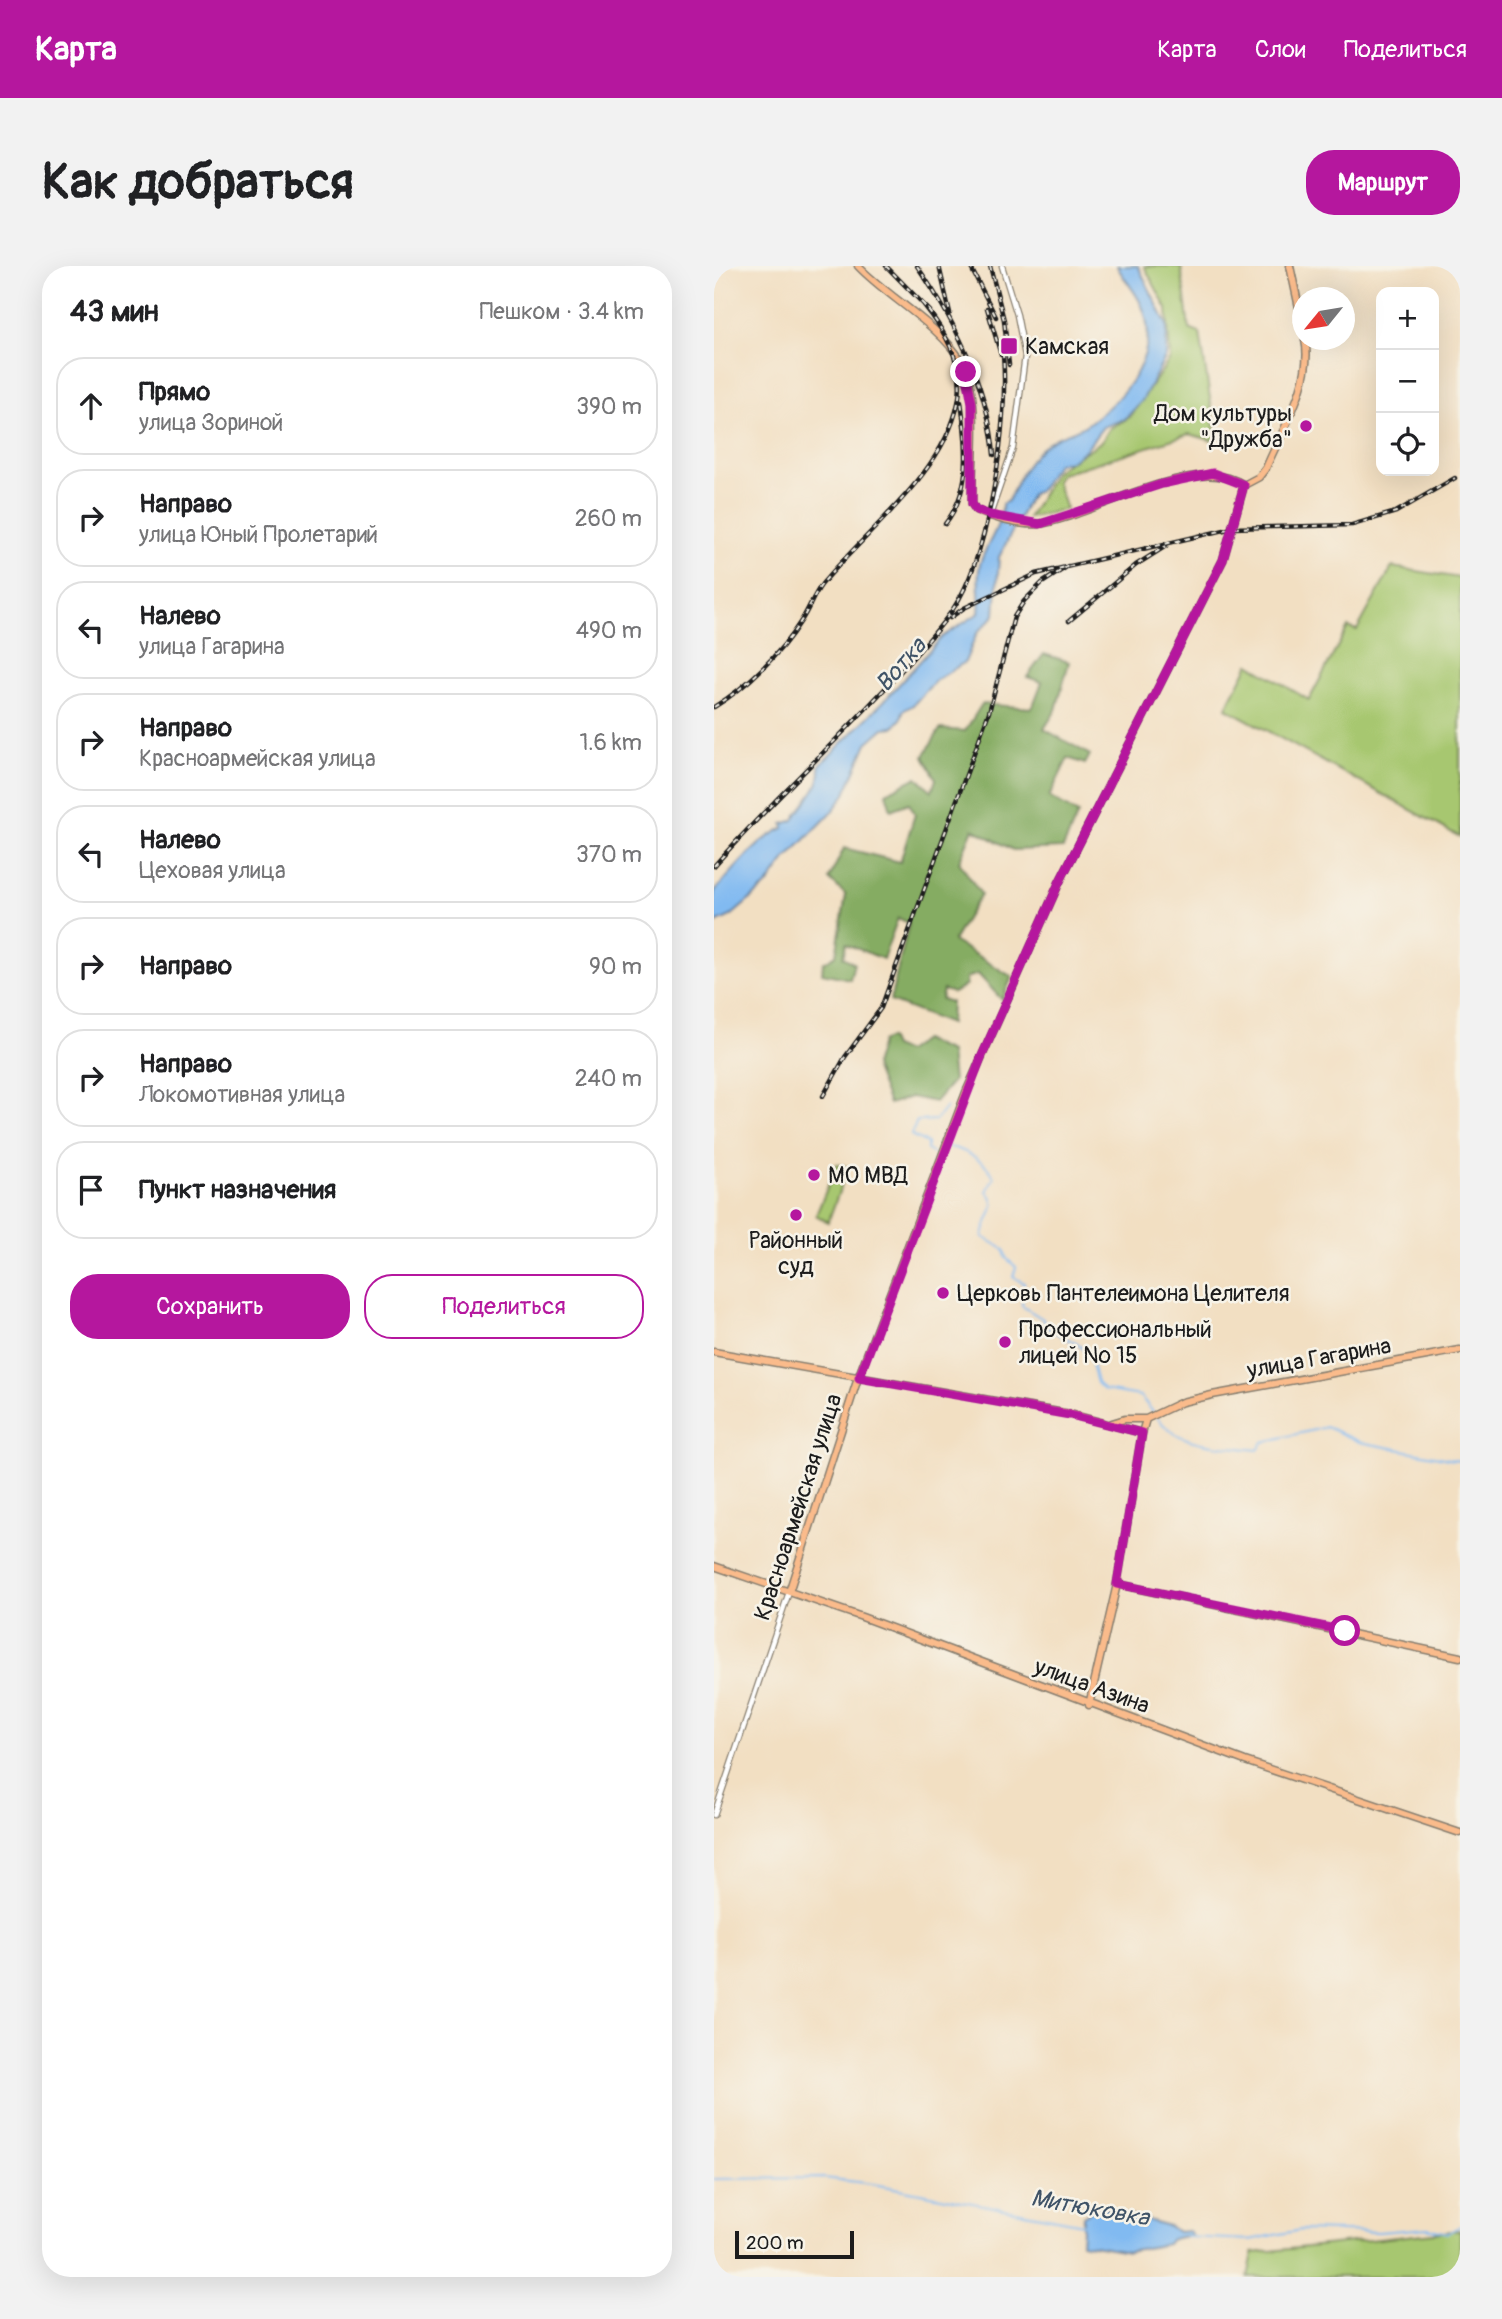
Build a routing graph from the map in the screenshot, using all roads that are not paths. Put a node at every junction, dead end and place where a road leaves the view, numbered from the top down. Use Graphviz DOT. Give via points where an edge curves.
graph roads {
  1 [pos="858,266"];
  2 [pos="1002,266"];
  3 [pos="1290,266"];
  4 [pos="1294,287"];
  5 [pos="1308,350"];
  6 [pos="1244,485"];
  7 [pos="992,516"];
  8 [pos="1460,1350"];
  9 [pos="714,1352"];
  10 [pos="859,1378"];
  11 [pos="1146,1419"];
  12 [pos="1112,1423"];
  13 [pos="1142,1433"];
  14 [pos="714,1566"];
  15 [pos="1117,1584"];
  16 [pos="789,1592"];
  17 [pos="1460,1657"];
  18 [pos="1089,1705"];
  19 [pos="714,1815"];
  20 [pos="1460,1833"];
  1 -- 7 [label="main road" via="961,362 972,403 972,504"];
  2 -- 7 [label="street" via="1025,356 1013,448"];
  3 -- 4 [label="main road"];
  5 -- 6 [label="main road" via="1300,387 1266,468"];
  6 -- 7 [label="main road" via="1213,473 1162,484 1040,524"];
  6 -- 10 [label="main road, Красноармейская улица" via="1223,560 1059,883 981,1058"];
  8 -- 11 [label="main road, улица Гагарина" via="1212,1395 1182,1402"];
  9 -- 10 [label="main road"];
  10 -- 12 [label="main road"];
  10 -- 16 [label="main road, Красноармейская улица"];
  11 -- 12 [label="main road, улица Гагарина"];
  11 -- 13 [label="main road"];
  12 -- 13 [label="main road"];
  13 -- 15 [label="main road"];
  14 -- 16 [label="main road, улица Азина"];
  15 -- 17 [label="main road"];
  15 -- 18 [label="main road"];
  16 -- 18 [label="main road, улица Азина"];
  16 -- 19 [label="street, Красноармейская улица"];
  18 -- 20 [label="main road, улица Азина"];
}
